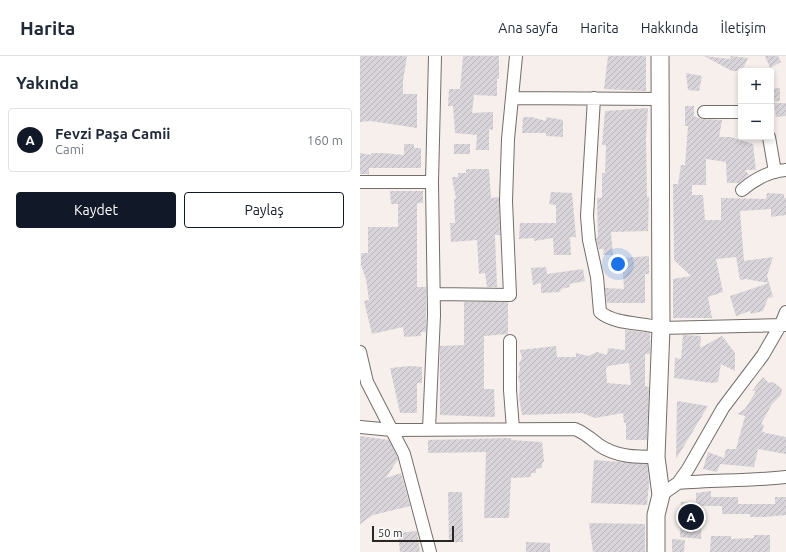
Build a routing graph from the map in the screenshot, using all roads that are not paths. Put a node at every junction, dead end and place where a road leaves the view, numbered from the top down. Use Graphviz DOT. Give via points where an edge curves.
graph roads {
  1 [pos="435,56"];
  2 [pos="516,56"];
  3 [pos="660,56"];
  4 [pos="512,98"];
  5 [pos="594,98"];
  6 [pos="659,99"];
  7 [pos="704,112"];
  8 [pos="738,112"];
  9 [pos="770,140"];
  10 [pos="780,171"];
  11 [pos="360,182"];
  12 [pos="432,182"];
  13 [pos="742,190"];
  14 [pos="434,294"];
  15 [pos="786,312"];
  16 [pos="784,325"];
  17 [pos="660,328"];
  18 [pos="510,341"];
  19 [pos="360,352"];
  20 [pos="360,427"];
  21 [pos="429,429"];
  22 [pos="513,429"];
  23 [pos="392,430"];
  24 [pos="656,457"];
  25 [pos="786,477"];
  26 [pos="678,483"];
  27 [pos="661,495"];
  28 [pos="430,552"];
  29 [pos="656,552"];
  1 -- 12 [label="street"];
  2 -- 4 [label="street"];
  3 -- 6 [label="street"];
  4 -- 5 [label="street"];
  4 -- 14 [label="street" via="506,201 510,295"];
  5 -- 6 [label="street"];
  5 -- 17 [label="street" via="587,216 599,289 600,312 617,320"];
  6 -- 17 [label="street"];
  7 -- 8 [label="street"];
  9 -- 10 [label="street"];
  10 -- 13 [label="street" via="753,180"];
  11 -- 12 [label="street"];
  12 -- 14 [label="street"];
  14 -- 21 [label="street"];
  15 -- 16 [label="street"];
  16 -- 17 [label="street"];
  16 -- 26 [label="street" via="723,408"];
  17 -- 24 [label="street"];
  18 -- 22 [label="street"];
  19 -- 23 [label="street" via="367,382"];
  20 -- 23 [label="street"];
  21 -- 22 [label="street"];
  21 -- 23 [label="street"];
  22 -- 24 [label="street" via="575,429 609,451 620,455"];
  23 -- 28 [label="street" via="404,454"];
  24 -- 27 [label="street"];
  25 -- 26 [label="street" via="752,481 708,480"];
  26 -- 27 [label="street"];
  27 -- 29 [label="street" via="656,515"];
}
